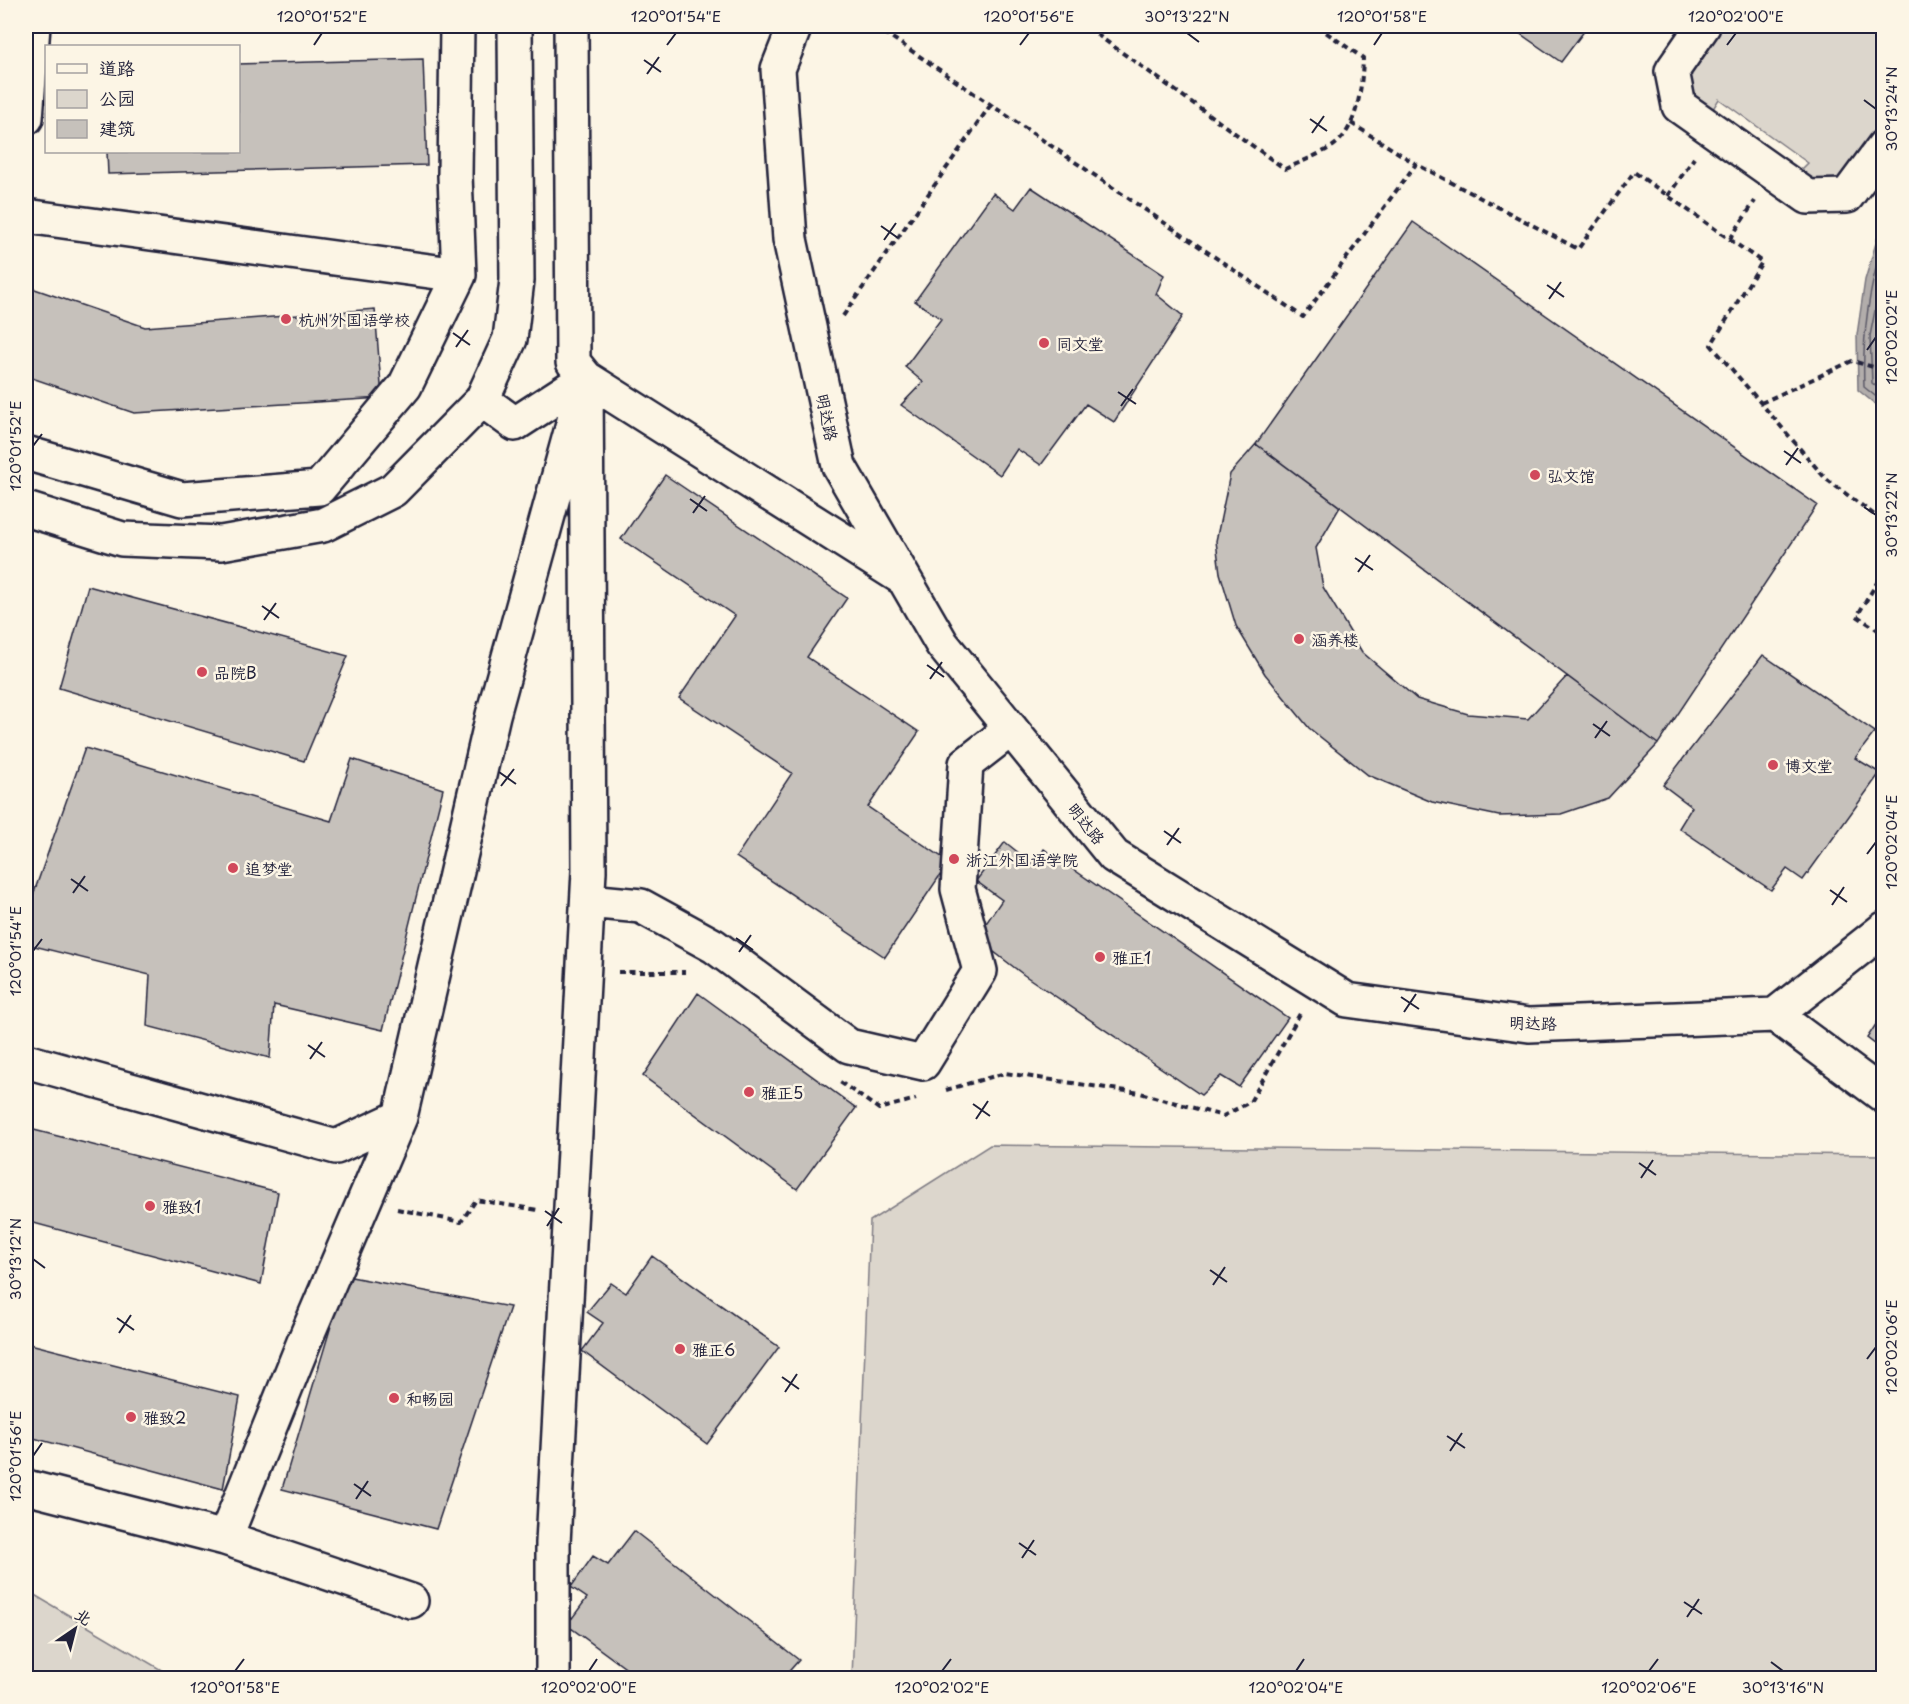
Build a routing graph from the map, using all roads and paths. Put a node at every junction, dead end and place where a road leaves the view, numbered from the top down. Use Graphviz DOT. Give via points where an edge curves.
graph roads {
  1 [pos="33,26"];
  2 [pos="457,26"];
  3 [pos="515,26"];
  4 [pos="571,26"];
  5 [pos="795,26"];
  6 [pos="876,26"];
  7 [pos="1092,26"];
  8 [pos="1317,26"];
  9 [pos="1703,26"];
  10 [pos="993,103"];
  11 [pos="26,118"];
  12 [pos="1351,123"];
  13 [pos="1713,130"];
  14 [pos="1884,146"];
  15 [pos="1416,164"];
  16 [pos="1774,173"];
  17 [pos="1668,196"];
  18 [pos="26,216"];
  19 [pos="1730,239"];
  20 [pos="459,275"];
  21 [pos="815,357"];
  22 [pos="1884,370"];
  23 [pos="586,378"];
  24 [pos="482,400"];
  25 [pos="1761,403"];
  26 [pos="26,453"];
  27 [pos="26,509"];
  28 [pos="1884,522"];
  29 [pos="1884,571"];
  30 [pos="904,579"];
  31 [pos="1884,634"];
  32 [pos="1011,729"];
  33 [pos="588,901"];
  34 [pos="1884,928"];
  35 [pos="1775,1015"];
  36 [pos="26,1061"];
  37 [pos="1884,1096"];
  38 [pos="400,1117"];
  39 [pos="364,1202"];
  40 [pos="571,1216"];
  41 [pos="26,1487"];
  42 [pos="225,1538"];
  43 [pos="411,1601"];
  44 [pos="553,1678"];
  1 -- 11 [label="street"];
  2 -- 20 [label="street" via="455,175"];
  3 -- 24 [label="street" via="517,280 510,339"];
  4 -- 23 [label="street" via="573,362"];
  5 -- 21 [label="street, 明达路" via="778,69 789,239"];
  6 -- 10 [label="path"];
  7 -- 12 [label="path" via="1092,31 1285,169 1335,145"];
  8 -- 12 [label="path" via="1363,58 1362,86"];
  9 -- 13 [label="street" via="1672,70 1679,106"];
  10 -- 15 [label="path" via="1303,317"];
  10 -- 21 [label="path"];
  12 -- 15 [label="path"];
  13 -- 16 [label="street"];
  13 -- 17 [label="path"];
  14 -- 16 [label="street" via="1847,196 1808,197"];
  15 -- 17 [label="path" via="1578,249 1634,172"];
  16 -- 19 [label="path"];
  17 -- 19 [label="path"];
  18 -- 20 [label="street"];
  19 -- 25 [label="path" via="1762,262 1711,345"];
  20 -- 26 [label="street" via="405,386 319,488 182,499"];
  21 -- 30 [label="street, 明达路" via="839,466"];
  22 -- 25 [label="path" via="1852,361"];
  23 -- 24 [label="street" via="515,424"];
  23 -- 30 [label="street"];
  23 -- 33 [label="street"];
  23 -- 38 [label="street" via="492,716"];
  24 -- 27 [label="street" via="393,490 323,525 221,543 122,539"];
  25 -- 28 [label="path" via="1826,479"];
  29 -- 31 [label="path" via="1857,616"];
  30 -- 32 [label="street, 明达路" via="942,644"];
  32 -- 33 [label="street" via="966,764 958,889 980,971 923,1063 849,1046 714,946 641,906"];
  32 -- 35 [label="street, 明达路" via="1114,856 1347,999 1529,1025"];
  33 -- 40 [label="street"];
  34 -- 35 [label="street"];
  35 -- 37 [label="street"];
  36 -- 38 [label="street" via="336,1147"];
  38 -- 39 [label="street"];
  39 -- 40 [label="path" via="461,1222 476,1200"];
  39 -- 42 [label="street"];
  40 -- 44 [label="street" via="553,1543"];
  41 -- 42 [label="street"];
  42 -- 43 [label="street"];
}
